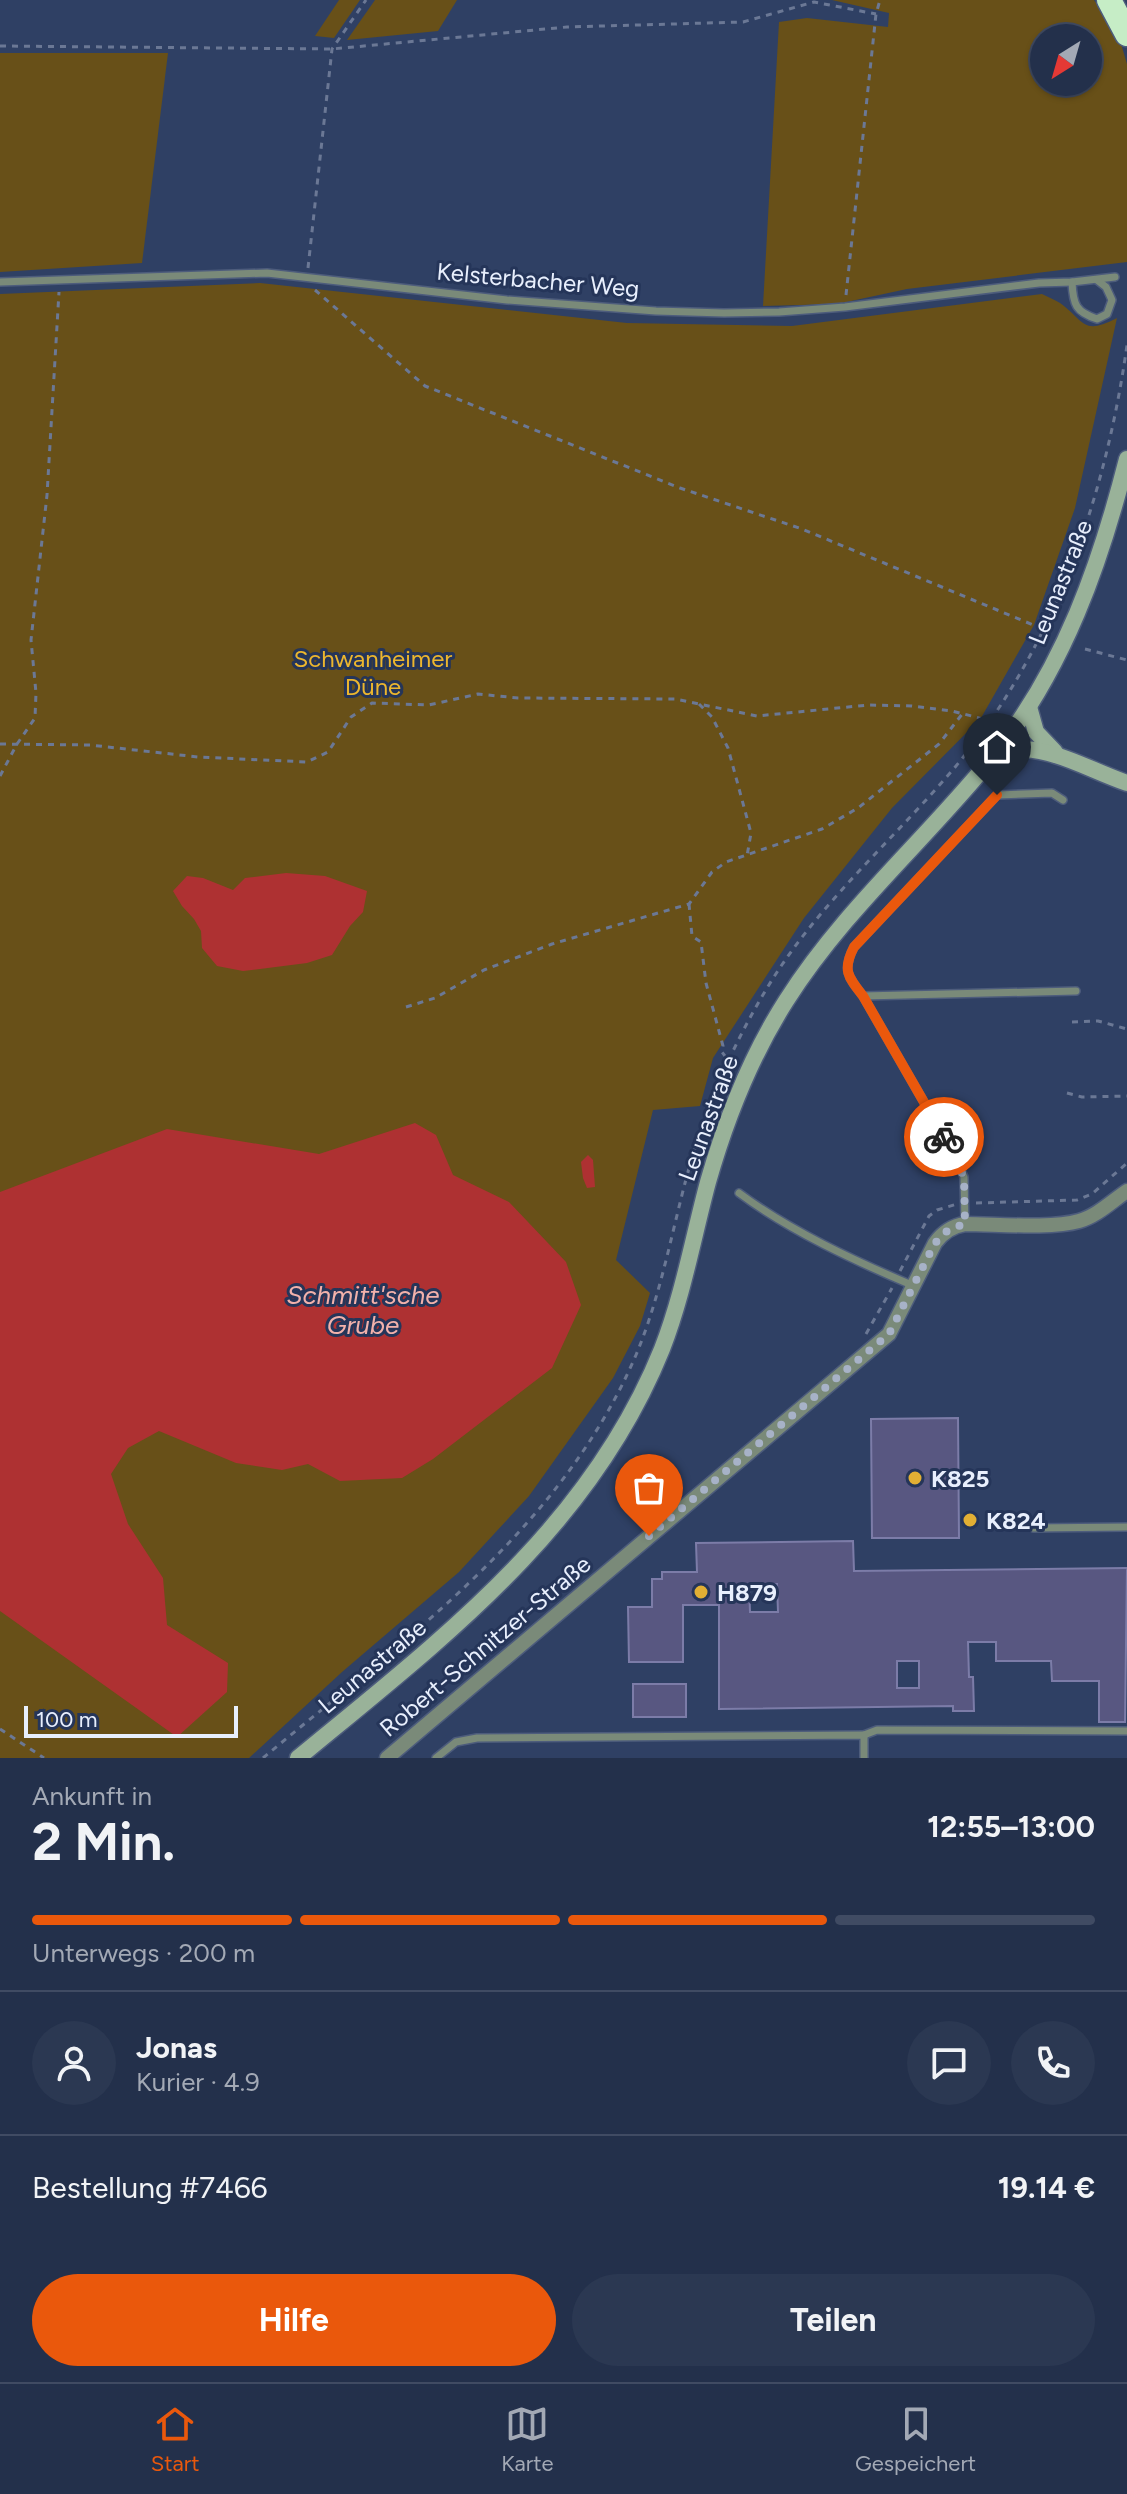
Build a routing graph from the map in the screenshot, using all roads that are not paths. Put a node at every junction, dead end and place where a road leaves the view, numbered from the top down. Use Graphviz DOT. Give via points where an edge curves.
graph roads {
  1 [pos="1109,0"];
  2 [pos="1127,34"];
  3 [pos="1115,277"];
  4 [pos="1097,280"];
  5 [pos="0,282"];
  6 [pos="1072,282"];
  7 [pos="1127,459"];
  8 [pos="1029,707"];
  9 [pos="998,750"];
  10 [pos="1056,754"];
  11 [pos="1127,783"];
  12 [pos="1063,800"];
  13 [pos="1076,991"];
  14 [pos="863,996"];
  15 [pos="1127,1191"];
  16 [pos="739,1193"];
  17 [pos="965,1224"];
  18 [pos="914,1286"];
  19 [pos="1127,1527"];
  20 [pos="1033,1528"];
  21 [pos="1127,1731"];
  22 [pos="864,1735"];
  23 [pos="298,1758"];
  24 [pos="387,1758"];
  25 [pos="436,1758"];
  26 [pos="864,1758"];
  1 -- 2 [label="highway"];
  3 -- 4 [label="lane, Kelsterbacher Weg"];
  4 -- 6 [label="lane, Kelsterbacher Weg"];
  4 -- 6 [label="lane" via="1112,300 1107,314 1097,319 1083,314 1072,300"];
  5 -- 6 [label="lane, Kelsterbacher Weg" via="213,273 308,276 507,300 656,311 779,312"];
  7 -- 8 [label="main road, Leunastraße" via="1089,589"];
  8 -- 9 [label="main road, Leunastraße"];
  8 -- 10 [label="main road" via="1036,732"];
  9 -- 10 [label="main road" via="1025,747"];
  9 -- 23 [label="main road, Leunastraße" via="838,927 769,1031 718,1148 662,1348 600,1468 507,1578"];
  10 -- 11 [label="main road"];
  12 -- 14 [label="lane" via="1052,793 997,795 854,947 847,961 848,978"];
  13 -- 14 [label="lane"];
  14 -- 17 [label="lane" via="956,1158 964,1177"];
  15 -- 17 [label="street" via="1073,1222"];
  16 -- 18 [label="lane" via="766,1213"];
  17 -- 18 [label="street, Robert-Schnitzer-Straße" via="942,1234"];
  18 -- 24 [label="street, Robert-Schnitzer-Straße" via="881,1342"];
  19 -- 20 [label="lane"];
  21 -- 22 [label="lane" via="877,1730"];
  22 -- 25 [label="lane" via="477,1738 456,1742"];
  22 -- 26 [label="lane"];
}
